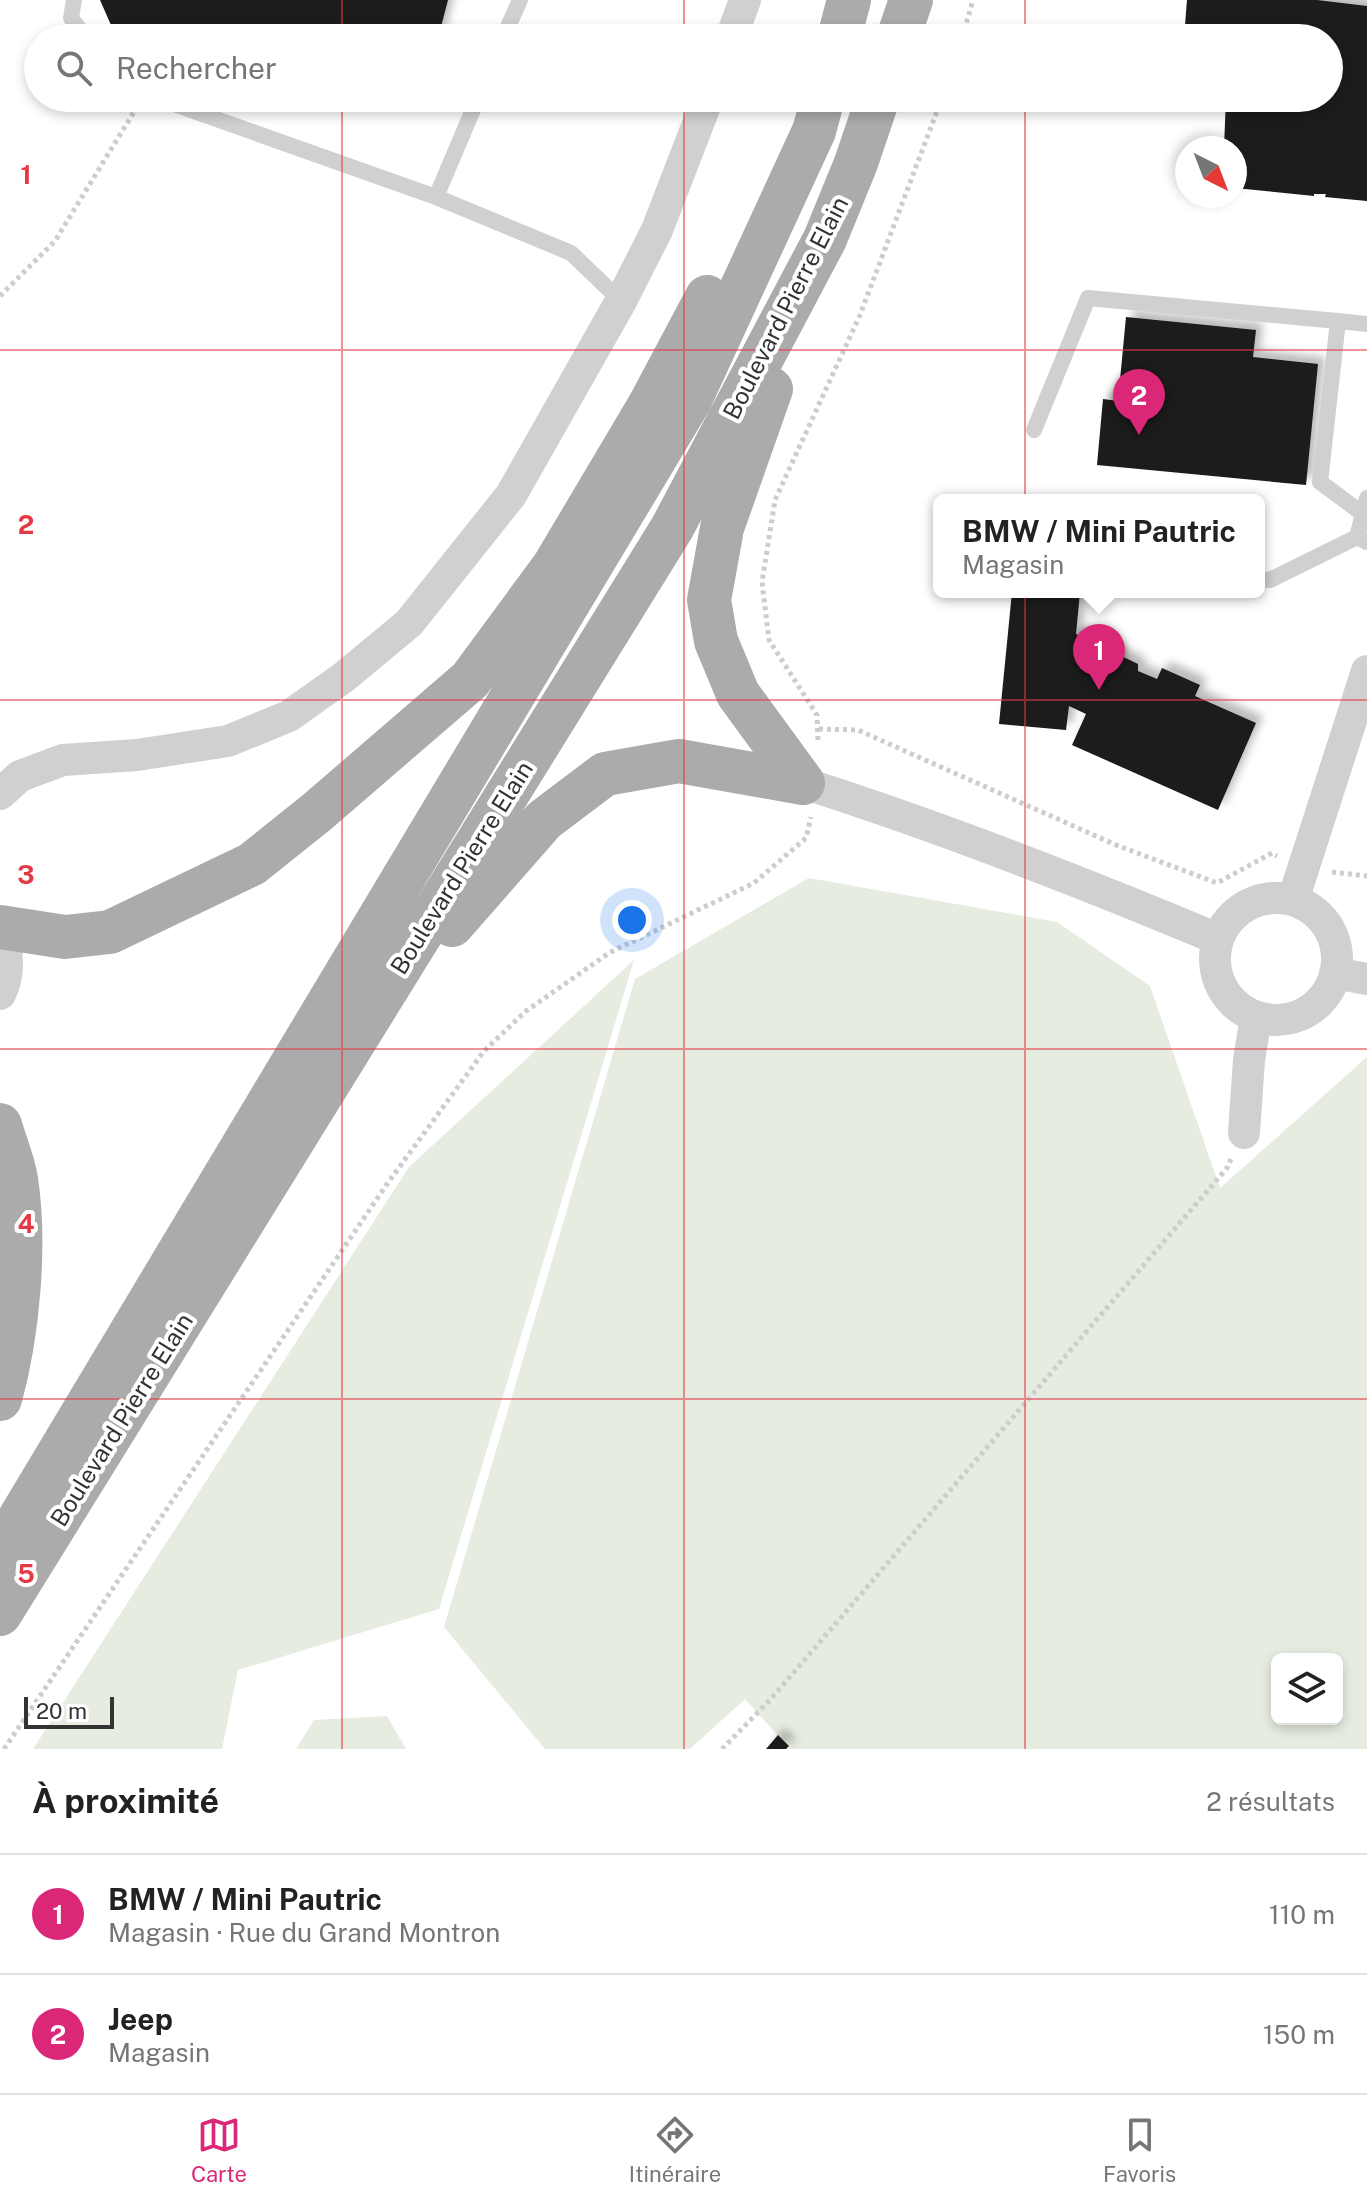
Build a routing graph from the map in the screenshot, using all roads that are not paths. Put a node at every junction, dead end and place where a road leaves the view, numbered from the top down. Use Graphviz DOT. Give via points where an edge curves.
graph roads {
  1 [pos="74,0"];
  2 [pos="520,0"];
  3 [pos="745,0"];
  4 [pos="849,0"];
  5 [pos="911,0"];
  6 [pos="76,24"];
  7 [pos="509,24"];
  8 [pos="736,24"];
  9 [pos="843,24"];
  10 [pos="903,24"];
  11 [pos="196,112"];
  12 [pos="472,112"];
  13 [pos="703,112"];
  14 [pos="806,112"];
  15 [pos="819,112"];
  16 [pos="873,112"];
  17 [pos="436,197"];
  18 [pos="825,239"];
  19 [pos="621,301"];
  20 [pos="1338,321"];
  21 [pos="1367,324"];
  22 [pos="1034,430"];
  23 [pos="1365,506"];
  24 [pos="1362,540"];
  25 [pos="1265,580"];
  26 [pos="1367,671"];
  27 [pos="812,780"];
  28 [pos="10,785"];
  29 [pos="0,816"];
  30 [pos="1293,900"];
  31 [pos="0,928"];
  32 [pos="1218,939"];
  33 [pos="1335,973"];
  34 [pos="1367,979"];
  35 [pos="0,994"];
  36 [pos="1256,1017"];
  37 [pos="368,1021"];
  38 [pos="0,1125"];
  39 [pos="1244,1133"];
  40 [pos="0,1399"];
  41 [pos="0,1551"];
  42 [pos="0,1614"];
  1 -- 6 [label="lane" via="71,18"];
  2 -- 7 [label="lane"];
  3 -- 8 [label="street"];
  4 -- 9 [label="main road"];
  5 -- 10 [label="main road"];
  11 -- 17 [label="lane"];
  12 -- 17 [label="lane"];
  13 -- 19 [label="street" via="657,230"];
  14 -- 31 [label="main road" via="641,419 554,566 470,680 252,864 110,932 65,937"];
  15 -- 41 [label="main road, Boulevard Pierre Elain" via="690,400"];
  16 -- 18 [label="main road, Boulevard Pierre Elain"];
  17 -- 19 [label="lane" via="571,253"];
  18 -- 27 [label="main road" via="722,528 709,600 716,641 738,694"];
  18 -- 37 [label="main road, Boulevard Pierre Elain" via="672,528"];
  19 -- 28 [label="street" via="511,495 409,623 344,677 289,716 228,741 63,760"];
  20 -- 21 [label="lane"];
  20 -- 22 [label="lane" via="1088,298"];
  20 -- 23 [label="lane" via="1320,482"];
  23 -- 24 [label="lane"];
  24 -- 25 [label="lane"];
  26 -- 30 [label="street"];
  27 -- 32 [label="street"];
  27 -- 37 [label="main road" via="679,761 605,774 544,820"];
  28 -- 29 [label="street"];
  30 -- 32 [label="street" via="1248,905 1227,922"];
  30 -- 33 [label="street" via="1310,908 1328,929 1337,955"];
  31 -- 35 [label="street" via="8,968"];
  32 -- 36 [label="street" via="1215,958 1222,985 1239,1008"];
  33 -- 34 [label="street"];
  33 -- 36 [label="street" via="1314,1007 1296,1017"];
  36 -- 39 [label="street"];
  37 -- 42 [label="main road, Boulevard Pierre Elain"];
  38 -- 40 [label="main road" via="15,1176 21,1228 14,1341"];
}
